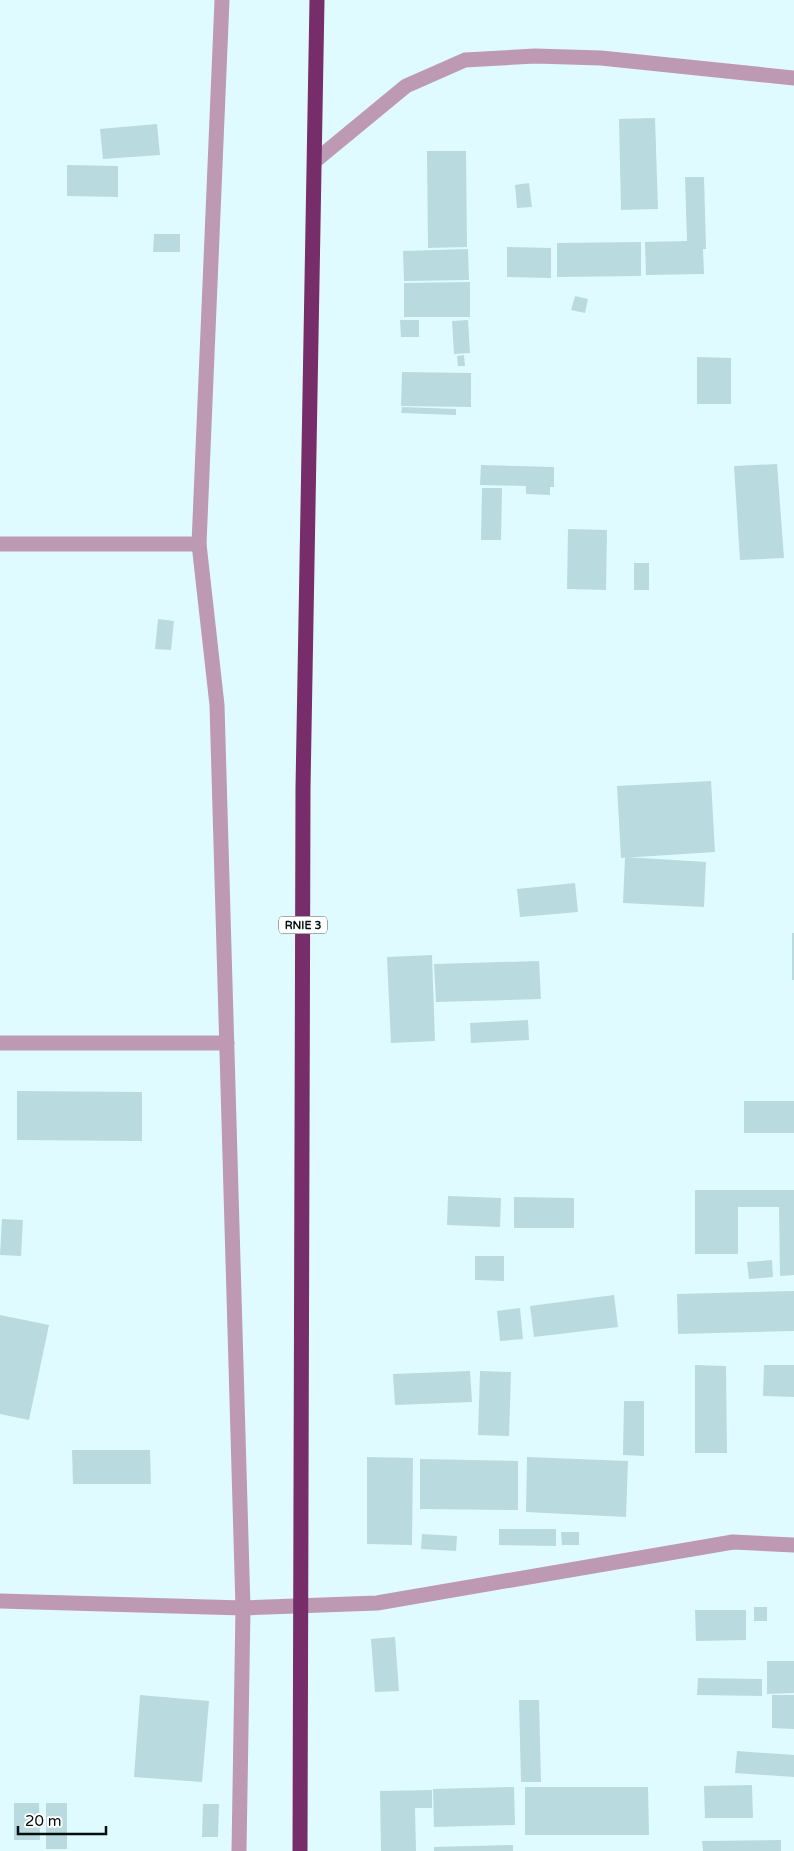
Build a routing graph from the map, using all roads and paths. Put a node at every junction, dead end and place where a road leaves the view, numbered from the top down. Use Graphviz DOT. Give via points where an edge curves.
graph roads {
  1 [pos="222,0"];
  2 [pos="317,0"];
  3 [pos="794,78"];
  4 [pos="315,161"];
  5 [pos="0,544"];
  6 [pos="199,544"];
  7 [pos="0,1043"];
  8 [pos="227,1043"];
  9 [pos="794,1545"];
  10 [pos="0,1600"];
  11 [pos="301,1607"];
  12 [pos="242,1608"];
  13 [pos="239,1851"];
  14 [pos="300,1851"];
  1 -- 6 [label="street"];
  2 -- 4 [label="highway, RNIE 3"];
  3 -- 4 [label="street" via="601,58 535,56 465,60 406,86"];
  4 -- 11 [label="highway, RNIE 3" via="303,788"];
  5 -- 6 [label="street"];
  6 -- 8 [label="street" via="217,706"];
  7 -- 8 [label="street"];
  8 -- 12 [label="street"];
  9 -- 11 [label="street" via="733,1542 376,1603"];
  10 -- 12 [label="street"];
  11 -- 12 [label="street"];
  11 -- 14 [label="highway, RNIE 3"];
  12 -- 13 [label="street"];
}
